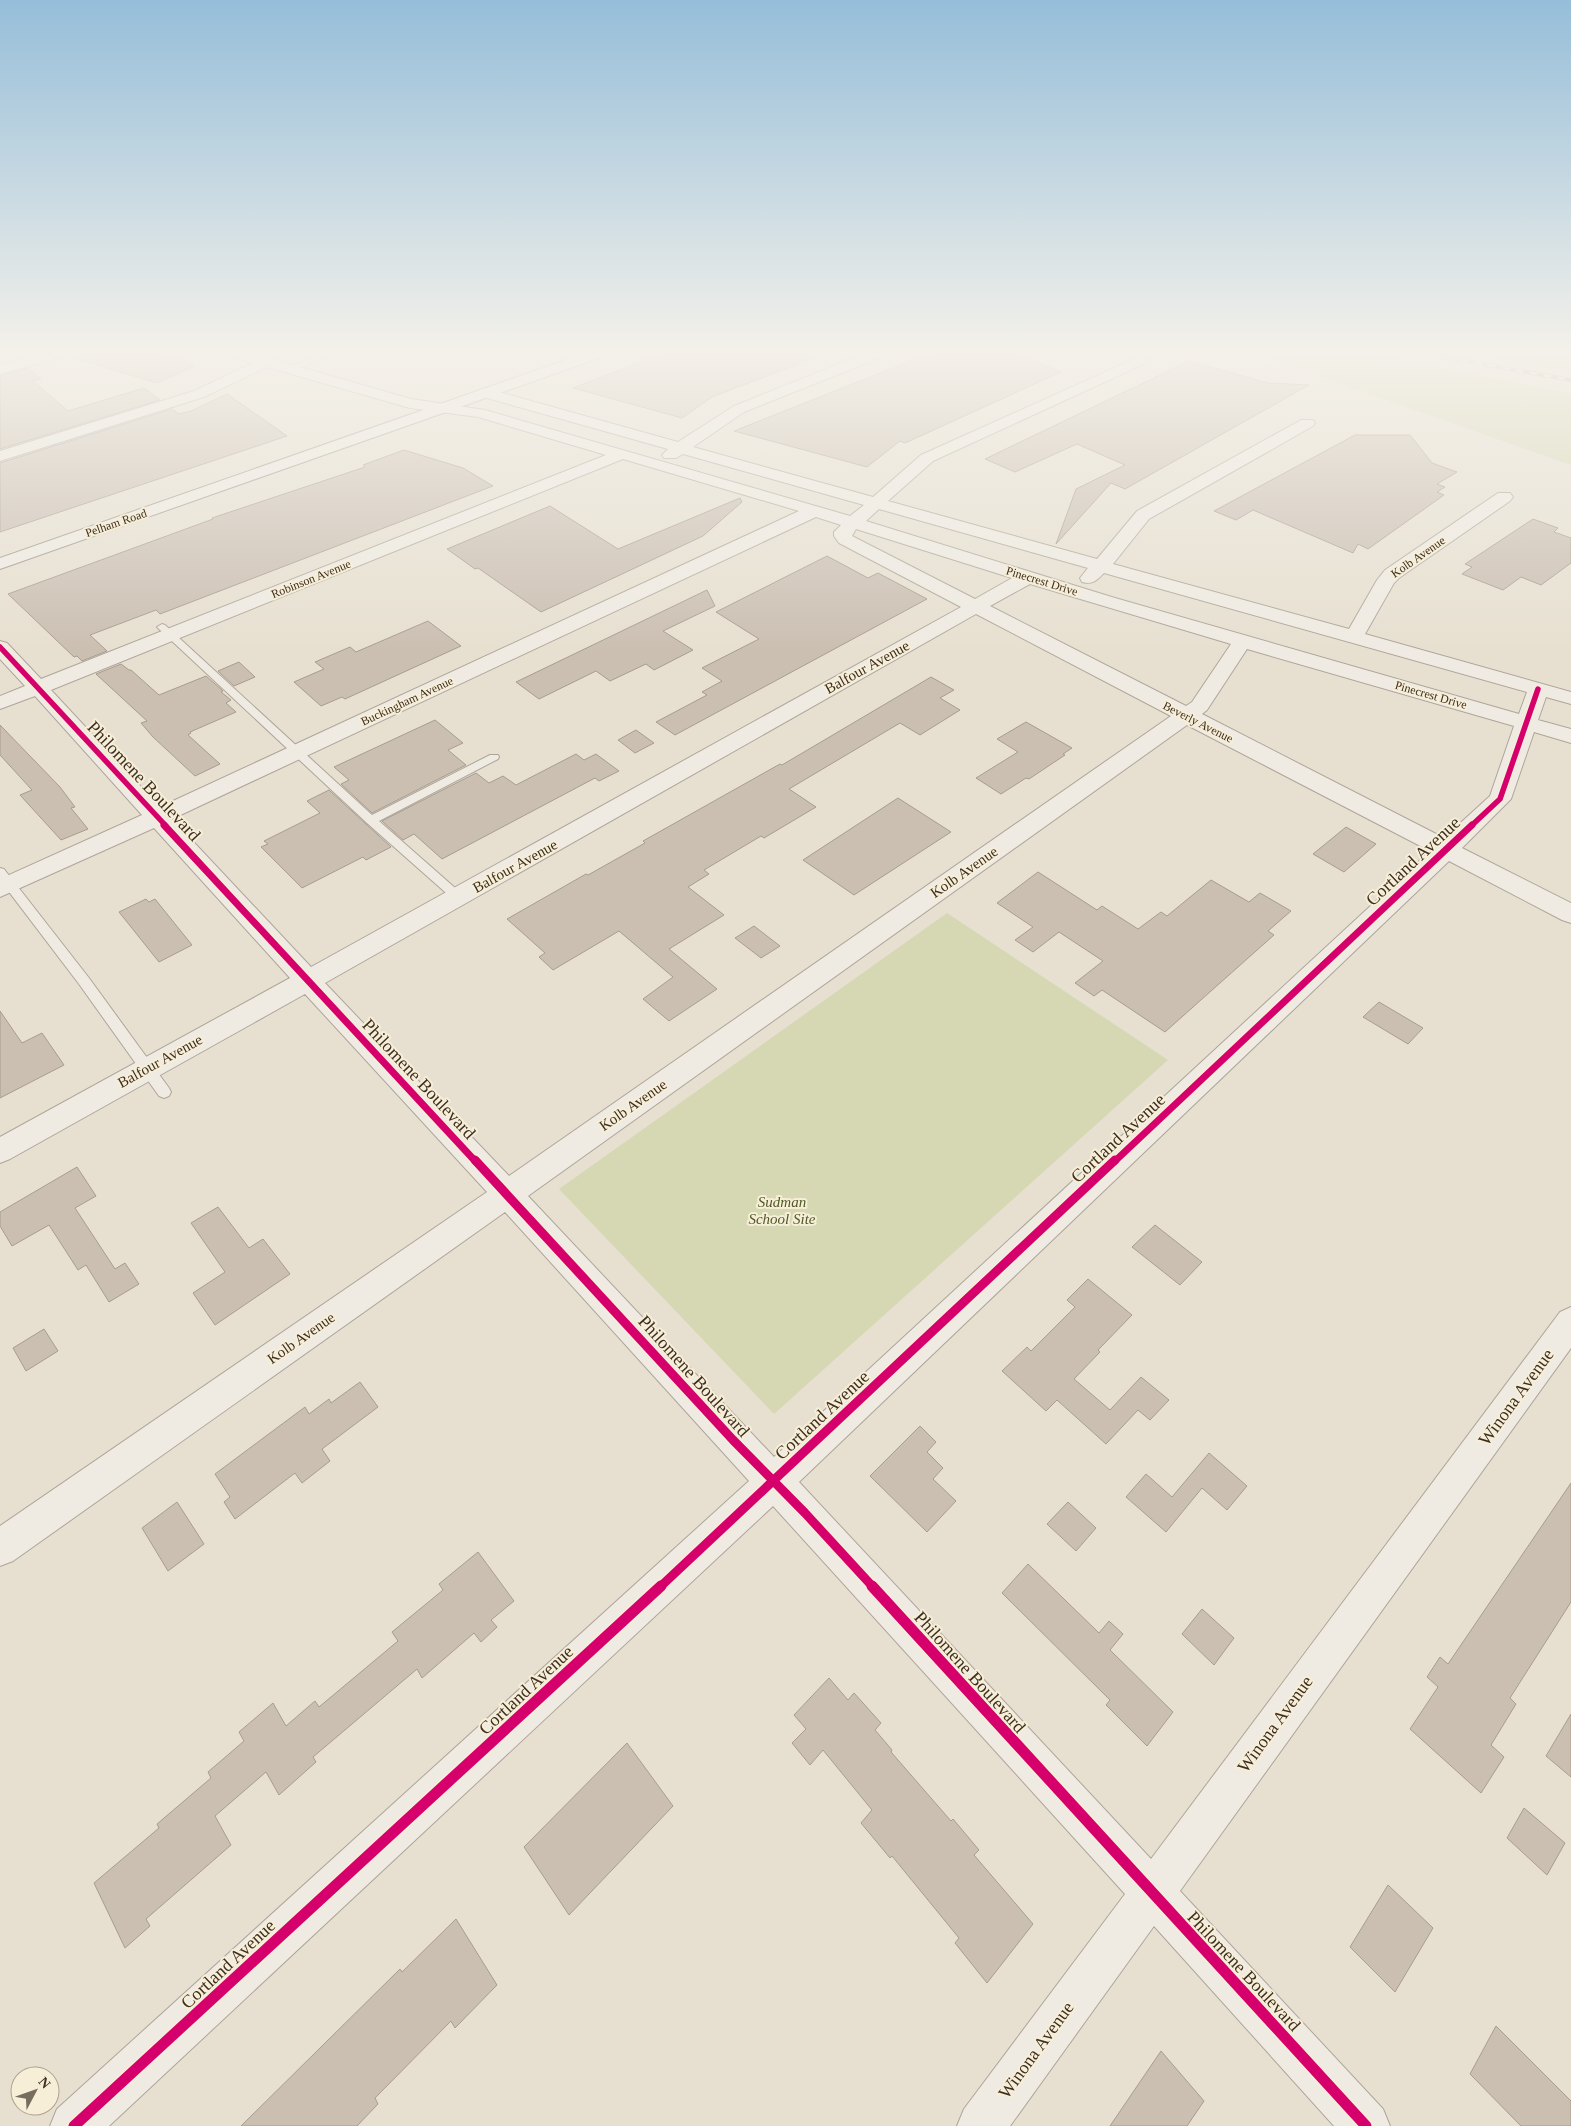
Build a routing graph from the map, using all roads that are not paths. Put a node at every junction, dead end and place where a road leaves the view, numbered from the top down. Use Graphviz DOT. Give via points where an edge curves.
graph roads {
  1 [pos="12,452"];
  2 [pos="318,452"];
  3 [pos="616,452"];
  4 [pos="674,452"];
  5 [pos="695,452"];
  6 [pos="940,452"];
  7 [pos="1255,452"];
  8 [pos="622,454"];
  9 [pos="0,456"];
  10 [pos="657,464"];
  11 [pos="1504,497"];
  12 [pos="875,503"];
  13 [pos="814,511"];
  14 [pos="853,523"];
  15 [pos="0,564"];
  16 [pos="1101,566"];
  17 [pos="1028,577"];
  18 [pos="1075,592"];
  19 [pos="975,606"];
  20 [pos="166,631"];
  21 [pos="1354,637"];
  22 [pos="1243,640"];
  23 [pos="0,646"];
  24 [pos="38,688"];
  25 [pos="1538,689"];
  26 [pos="1571,698"];
  27 [pos="0,703"];
  28 [pos="1186,716"];
  29 [pos="1527,723"];
  30 [pos="1571,736"];
  31 [pos="299,752"];
  32 [pos="494,757"];
  33 [pos="156,816"];
  34 [pos="371,820"];
  35 [pos="1447,849"];
  36 [pos="4,882"];
  37 [pos="458,897"];
  38 [pos="1571,914"];
  39 [pos="308,981"];
  40 [pos="148,1068"];
  41 [pos="164,1092"];
  42 [pos="0,1151"];
  43 [pos="506,1194"];
  44 [pos="1571,1322"];
  45 [pos="772,1481"];
  46 [pos="0,1548"];
  47 [pos="1151,1893"];
  48 [pos="74,2126"];
  49 [pos="981,2126"];
  50 [pos="1366,2126"];
  1 -- 9 [label="street"];
  2 -- 15 [label="street, Pelham Road"];
  3 -- 8 [label="street, Pinecrest Drive"];
  4 -- 10 [label="street"];
  5 -- 12 [label="street, Pinecrest Drive"];
  6 -- 12 [label="street" via="927,458"];
  7 -- 16 [label="street" via="1142,515"];
  8 -- 10 [label="street, Pinecrest Drive"];
  8 -- 20 [label="street, Robinson Avenue"];
  10 -- 13 [label="street, Pinecrest Drive"];
  11 -- 21 [label="street, Kolb Avenue" via="1392,574"];
  12 -- 14 [label="street"];
  12 -- 16 [label="street, Pinecrest Drive"];
  13 -- 14 [label="street, Pinecrest Drive"];
  13 -- 31 [label="street, Buckingham Avenue"];
  14 -- 17 [label="street, Pinecrest Drive"];
  14 -- 19 [label="street, Beverly Avenue" via="843,532 846,539"];
  16 -- 18 [label="street"];
  16 -- 21 [label="street, Pinecrest Drive"];
  17 -- 18 [label="street, Pinecrest Drive"];
  17 -- 19 [label="street, Balfour Avenue"];
  18 -- 22 [label="street, Pinecrest Drive"];
  19 -- 28 [label="street, Beverly Avenue"];
  19 -- 37 [label="street, Balfour Avenue"];
  20 -- 24 [label="street, Robinson Avenue"];
  20 -- 31 [label="lane"];
  21 -- 25 [label="street, Pinecrest Drive"];
  22 -- 28 [label="street, Kolb Avenue" via="1200,706"];
  22 -- 29 [label="street, Pinecrest Drive"];
  23 -- 24 [label="street, Philomene Boulevard"];
  24 -- 27 [label="street, Robinson Avenue"];
  24 -- 33 [label="street, Philomene Boulevard"];
  25 -- 26 [label="street, Pinecrest Drive"];
  25 -- 29 [label="street, Cortland Avenue"];
  28 -- 35 [label="street, Beverly Avenue"];
  28 -- 43 [label="street, Kolb Avenue"];
  29 -- 30 [label="street, Pinecrest Drive"];
  29 -- 35 [label="street, Cortland Avenue" via="1500,799"];
  31 -- 33 [label="street, Buckingham Avenue"];
  31 -- 34 [label="lane"];
  32 -- 34 [label="lane"];
  33 -- 36 [label="street, Buckingham Avenue"];
  33 -- 39 [label="street, Philomene Boulevard"];
  34 -- 37 [label="lane"];
  35 -- 38 [label="street, Beverly Avenue"];
  35 -- 45 [label="street, Cortland Avenue"];
  36 -- 40 [label="lane"];
  37 -- 39 [label="street, Balfour Avenue"];
  39 -- 40 [label="street, Balfour Avenue"];
  39 -- 43 [label="street, Philomene Boulevard"];
  40 -- 41 [label="lane"];
  40 -- 42 [label="street, Balfour Avenue"];
  43 -- 45 [label="street, Philomene Boulevard"];
  43 -- 46 [label="street, Kolb Avenue"];
  44 -- 47 [label="street, Winona Avenue"];
  45 -- 47 [label="street, Philomene Boulevard"];
  45 -- 48 [label="street, Cortland Avenue"];
  47 -- 49 [label="street, Winona Avenue"];
  47 -- 50 [label="street, Philomene Boulevard"];
}
